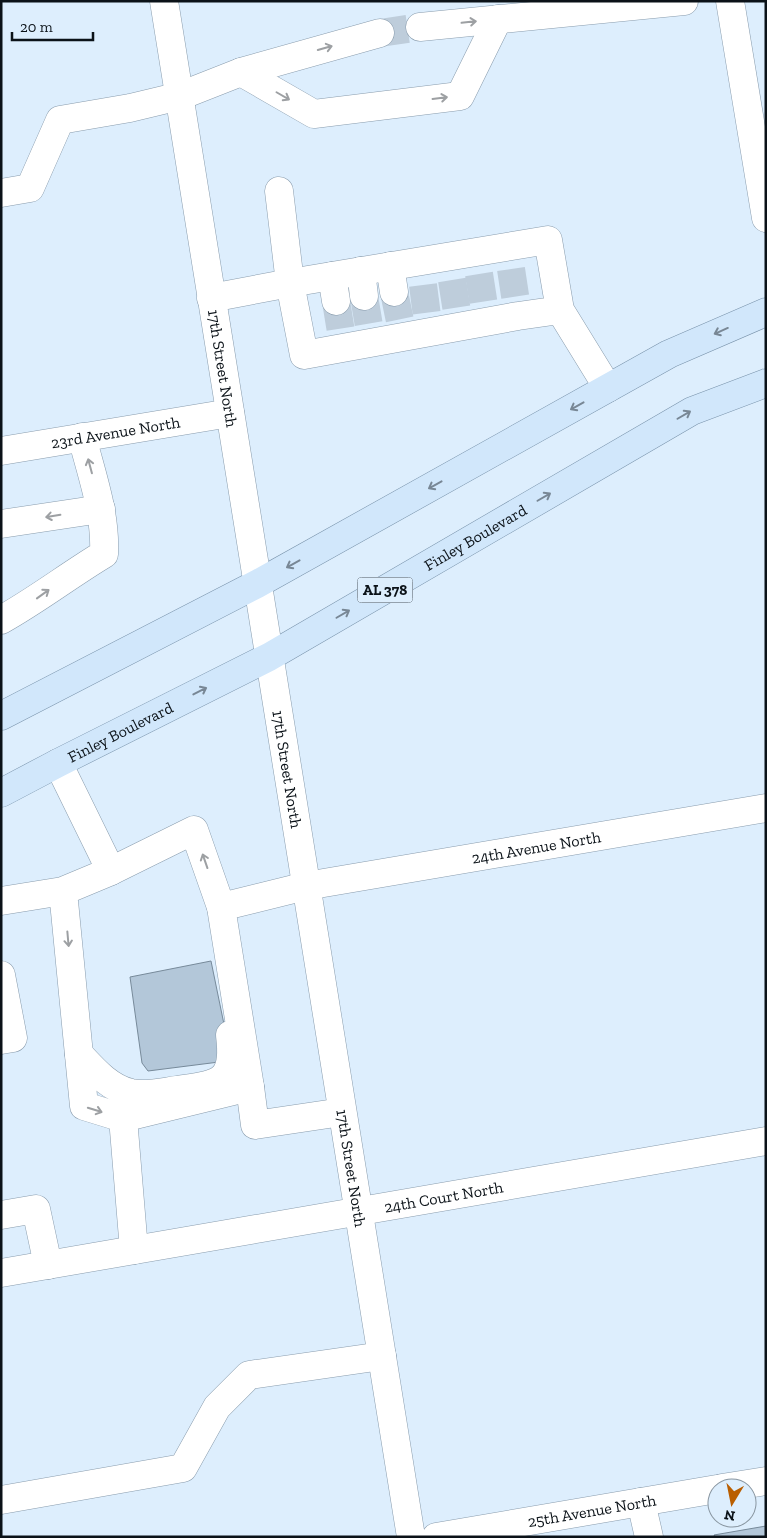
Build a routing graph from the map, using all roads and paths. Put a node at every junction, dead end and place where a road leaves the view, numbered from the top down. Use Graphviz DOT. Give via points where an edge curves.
graph roads {
  1 [pos="164,1"];
  2 [pos="684,1"];
  3 [pos="730,1"];
  4 [pos="498,19"];
  5 [pos="420,27"];
  6 [pos="380,33"];
  7 [pos="241,72"];
  8 [pos="180,96"];
  9 [pos="758,128"];
  10 [pos="763,179"];
  11 [pos="279,191"];
  12 [pos="1,193"];
  13 [pos="766,218"];
  14 [pos="290,283"];
  15 [pos="211,298"];
  16 [pos="560,310"];
  17 [pos="766,312"];
  18 [pos="766,383"];
  19 [pos="608,388"];
  20 [pos="230,413"];
  21 [pos="82,437"];
  22 [pos="1,450"];
  23 [pos="101,509"];
  24 [pos="1,524"];
  25 [pos="257,584"];
  26 [pos="1,620"];
  27 [pos="269,657"];
  28 [pos="1,716"];
  29 [pos="58,763"];
  30 [pos="1,794"];
  31 [pos="766,808"];
  32 [pos="111,871"];
  33 [pos="306,886"];
  34 [pos="63,891"];
  35 [pos="1,901"];
  36 [pos="221,907"];
  37 [pos="225,935"];
  38 [pos="1,975"];
  39 [pos="1,1040"];
  40 [pos="79,1054"];
  41 [pos="250,1087"];
  42 [pos="342,1112"];
  43 [pos="123,1118"];
  44 [pos="766,1141"];
  45 [pos="358,1211"];
  46 [pos="1,1215"];
  47 [pos="134,1250"];
  48 [pos="48,1265"];
  49 [pos="1,1273"];
  50 [pos="382,1356"];
  51 [pos="707,1491"];
  52 [pos="1,1500"];
  53 [pos="641,1502"];
  54 [pos="411,1537"];
  55 [pos="436,1537"];
  56 [pos="649,1537"];
  1 -- 8 [label="street, 17th Street North"];
  2 -- 4 [label="street"];
  3 -- 9 [label="street"];
  5 -- 4 [label="street, one-way"];
  7 -- 4 [label="street, one-way" via="314,114 460,96"];
  7 -- 6 [label="street, one-way"];
  7 -- 8 [label="street"];
  8 -- 12 [label="street" via="60,120 30,188"];
  8 -- 15 [label="street, 17th Street North"];
  9 -- 10 [label="street"];
  10 -- 13 [label="street"];
  11 -- 14 [label="street"];
  14 -- 15 [label="street"];
  14 -- 16 [label="street" via="304,355 343,340 428,324 517,309"];
  14 -- 16 [label="street" via="334,289 509,257 548,240"];
  15 -- 20 [label="street, 17th Street North"];
  16 -- 19 [label="street"];
  17 -- 19 [label="main road, one-way" via="670,354"];
  27 -- 18 [label="main road, Finley Boulevard / AL 378, one-way" via="692,411"];
  19 -- 25 [label="main road, one-way"];
  20 -- 21 [label="street, 23rd Avenue North"];
  20 -- 25 [label="street, 17th Street North"];
  21 -- 22 [label="street, 23rd Avenue North"];
  23 -- 21 [label="street, one-way"];
  23 -- 24 [label="street, one-way"];
  26 -- 23 [label="street, one-way" via="104,554"];
  25 -- 27 [label="street, 17th Street North"];
  25 -- 28 [label="main road"];
  29 -- 27 [label="main road, Finley Boulevard / AL 378, one-way"];
  27 -- 33 [label="street, 17th Street North"];
  29 -- 30 [label="main road, Finley Boulevard / AL 378"];
  29 -- 32 [label="street"];
  31 -- 33 [label="street, 24th Avenue North"];
  32 -- 34 [label="street"];
  36 -- 32 [label="street, one-way" via="194,830"];
  33 -- 36 [label="street, 24th Avenue North"];
  33 -- 42 [label="street, 17th Street North"];
  34 -- 35 [label="street"];
  34 -- 40 [label="street, one-way"];
  36 -- 37 [label="street"];
  37 -- 40 [label="street" via="220,970 232,1049 230,1068 220,1080 148,1094 130,1093 103,1079"];
  37 -- 41 [label="street"];
  38 -- 39 [label="street" via="12,1038"];
  40 -- 43 [label="street, one-way" via="84,1106"];
  41 -- 42 [label="street" via="255,1125"];
  41 -- 43 [label="street"];
  42 -- 45 [label="street, 17th Street North"];
  43 -- 47 [label="street"];
  44 -- 45 [label="street, 24th Court North"];
  45 -- 47 [label="street, 24th Court North"];
  45 -- 50 [label="street, 17th Street North"];
  46 -- 48 [label="street" via="36,1209"];
  47 -- 48 [label="street, 24th Court North"];
  48 -- 49 [label="street, 24th Court North"];
  50 -- 52 [label="street" via="249,1375 217,1407 183,1468"];
  50 -- 54 [label="street, 17th Street North"];
  51 -- 53 [label="street, 25th Avenue North"];
  53 -- 55 [label="street, 25th Avenue North"];
  53 -- 56 [label="street"];
}
